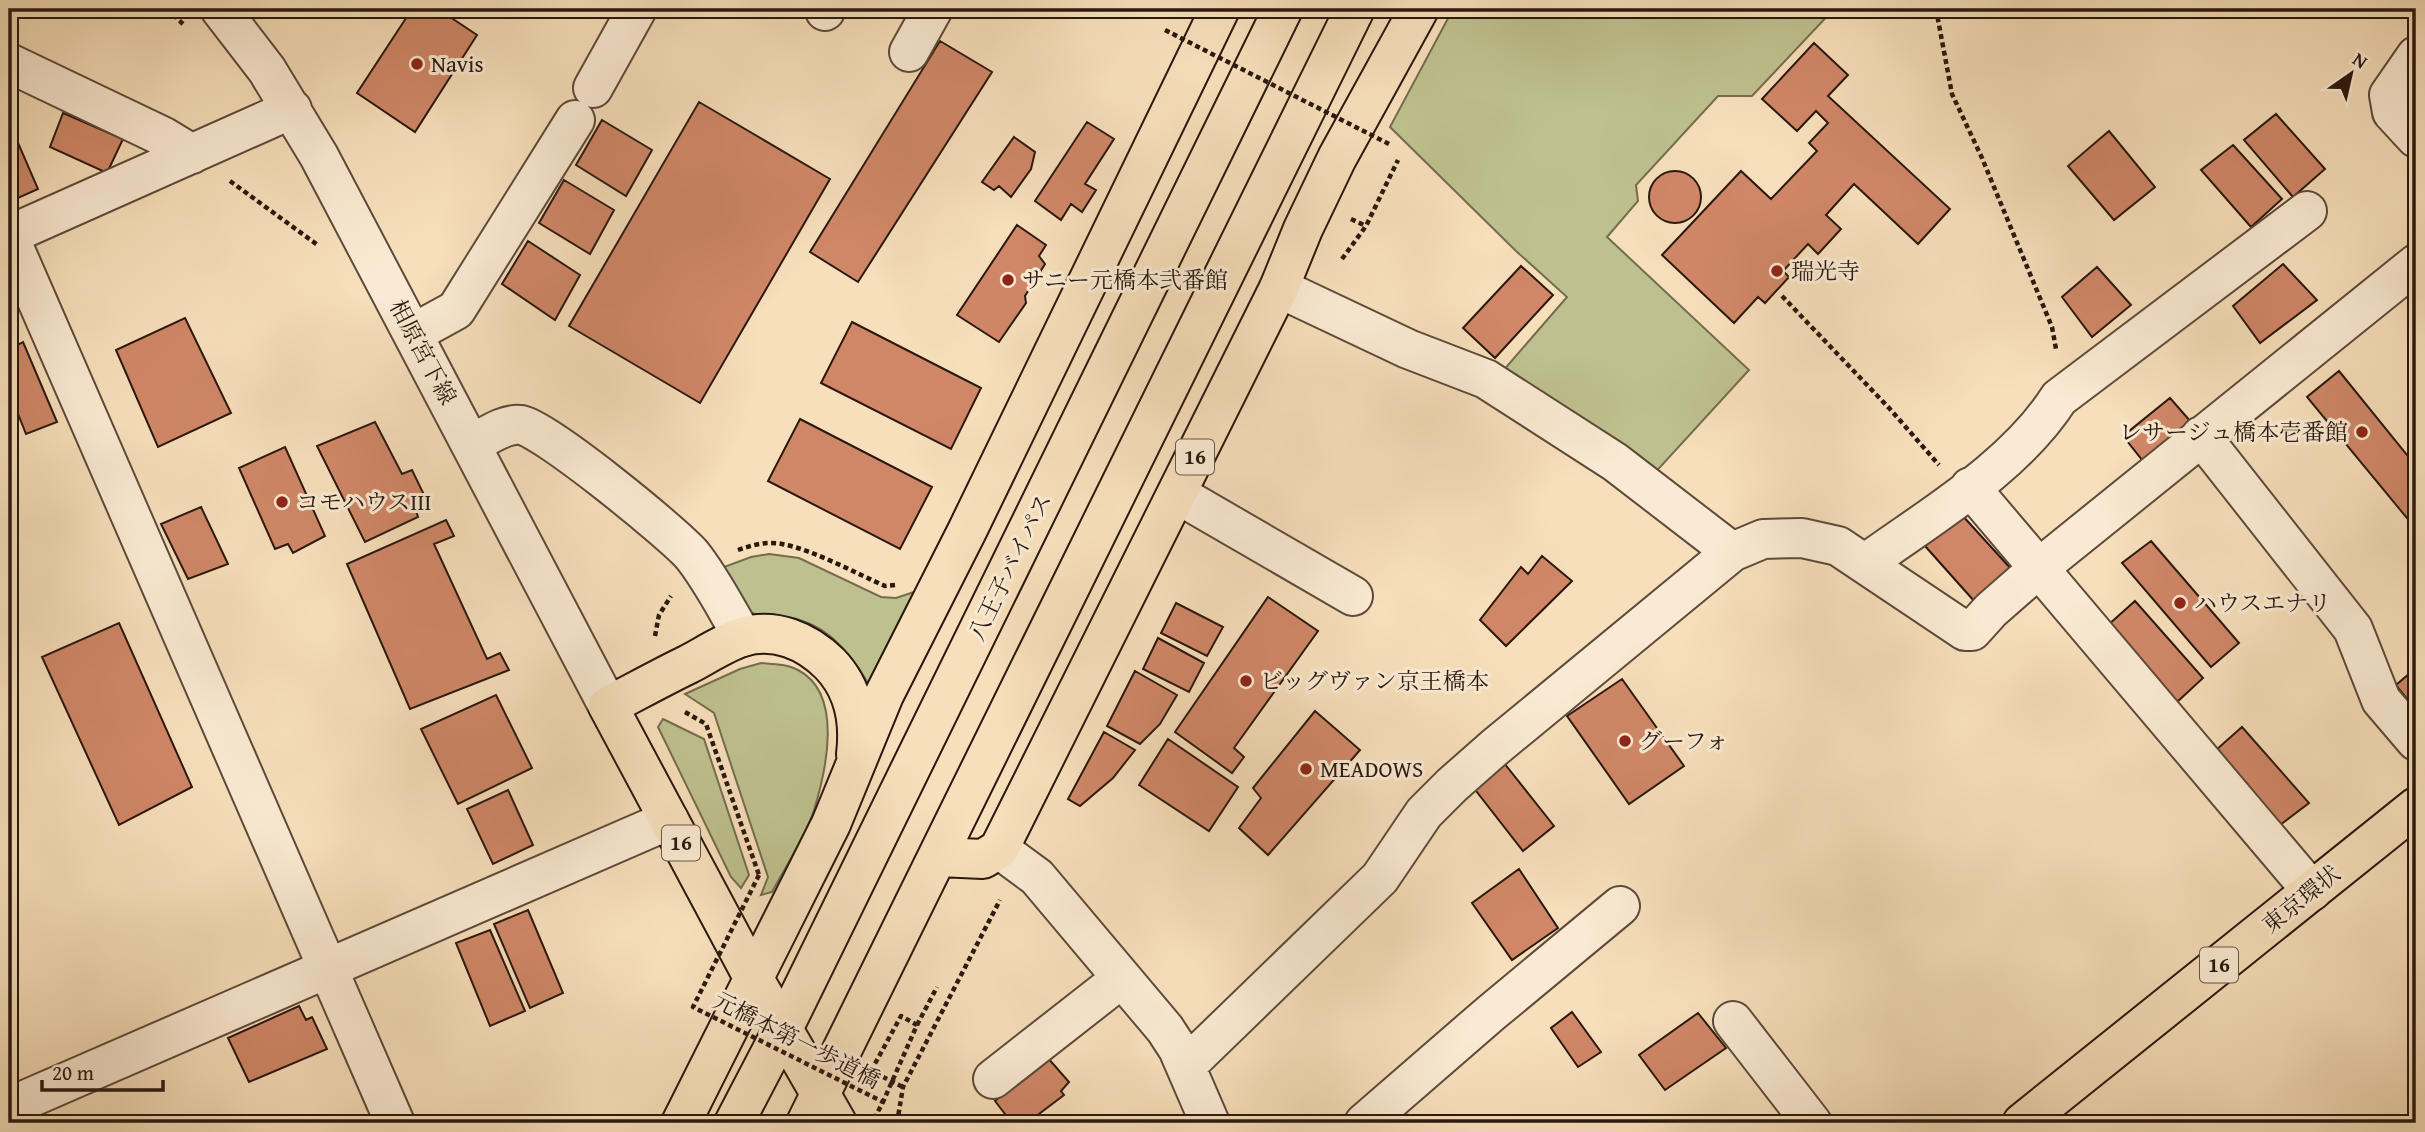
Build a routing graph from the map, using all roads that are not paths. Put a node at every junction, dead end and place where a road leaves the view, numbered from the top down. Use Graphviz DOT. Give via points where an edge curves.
graph roads {
  1 [pos="637,9"];
  2 [pos="933,9"];
  3 [pos="1220,9"];
  4 [pos="1283,9"];
  5 [pos="1354,9"];
  6 [pos="1419,9"];
  7 [pos="234,13"];
  8 [pos="909,52"];
  9 [pos="2416,56"];
  10 [pos="9,63"];
  11 [pos="292,109"];
  12 [pos="2416,138"];
  13 [pos="192,154"];
  14 [pos="2307,211"];
  15 [pos="9,236"];
  16 [pos="1162,256"];
  17 [pos="2416,264"];
  18 [pos="1279,288"];
  19 [pos="414,333"];
  20 [pos="2201,436"];
  21 [pos="472,444"];
  22 [pos="1970,487"];
  23 [pos="1177,494"];
  24 [pos="1732,552"];
  25 [pos="1866,563"];
  26 [pos="2039,568"];
  27 [pos="1353,596"];
  28 [pos="743,637"];
  29 [pos="608,706"];
  30 [pos="2416,741"];
  31 [pos="848,786"];
  32 [pos="2416,807"];
  33 [pos="669,820"];
  34 [pos="999,849"];
  35 [pos="939,857"];
  36 [pos="2312,891"];
  37 [pos="1620,906"];
  38 [pos="328,968"];
  39 [pos="1122,978"];
  40 [pos="754,979"];
  41 [pos="1733,1021"];
  42 [pos="783,1029"];
  43 [pos="1186,1066"];
  44 [pos="993,1079"];
  45 [pos="9,1107"];
  46 [pos="822,1114"];
  47 [pos="395,1123"];
  48 [pos="681,1123"];
  49 [pos="734,1123"];
  50 [pos="1210,1123"];
  51 [pos="1364,1123"];
  52 [pos="1812,1123"];
  53 [pos="2022,1123"];
  1 -- 19 [label="street" via="584,104 456,310"];
  2 -- 8 [label="street"];
  3 -- 31 [label="highway" via="884,695"];
  4 -- 16 [label="highway, 八王子バイパス"];
  5 -- 35 [label="highway, 16"];
  6 -- 18 [label="highway, 16" via="1337,158"];
  7 -- 11 [label="street, 相原宮下線"];
  9 -- 12 [label="street" via="2389,95 2392,112"];
  10 -- 13 [label="street"];
  11 -- 13 [label="street"];
  11 -- 19 [label="street, 相原宮下線"];
  13 -- 15 [label="street"];
  14 -- 22 [label="street" via="2059,398 2014,452"];
  15 -- 38 [label="street"];
  16 -- 31 [label="highway" via="1032,483"];
  16 -- 42 [label="highway, 八王子バイパス"];
  17 -- 20 [label="street"];
  18 -- 23 [label="highway, 16"];
  18 -- 24 [label="street" via="1408,349 1486,379 1615,462"];
  19 -- 21 [label="street, 相原宮下線"];
  20 -- 26 [label="street"];
  20 -- 30 [label="street" via="2353,629 2381,700"];
  21 -- 28 [label="street" via="508,426 523,425 551,441 689,552 709,576"];
  21 -- 29 [label="street, 相原宮下線"];
  22 -- 25 [label="street"];
  22 -- 26 [label="street"];
  23 -- 27 [label="street"];
  23 -- 34 [label="highway, 16"];
  24 -- 25 [label="street" via="1763,539 1802,538 1839,546"];
  24 -- 43 [label="street" via="1452,785 1424,813 1380,878"];
  25 -- 26 [label="street" via="1965,631 1972,631"];
  26 -- 36 [label="street"];
  28 -- 29 [label="highway"];
  28 -- 31 [label="highway" via="794,639 818,652 837,672 851,696 859,731"];
  29 -- 33 [label="highway, 16"];
  31 -- 40 [label="highway"];
  32 -- 36 [label="highway, 東京環状 / 16"];
  33 -- 38 [label="street"];
  33 -- 40 [label="highway, 16"];
  34 -- 35 [label="highway" via="983,859"];
  34 -- 39 [label="street" via="1037,877"];
  35 -- 46 [label="highway, 16"];
  36 -- 53 [label="highway, 東京環状 / 16"];
  37 -- 51 [label="street"];
  38 -- 45 [label="street"];
  38 -- 47 [label="street"];
  39 -- 43 [label="street" via="1165,1029"];
  39 -- 44 [label="street"];
  40 -- 42 [label="highway, 16"];
  40 -- 48 [label="highway"];
  41 -- 52 [label="street"];
  42 -- 46 [label="highway, 16"];
  42 -- 49 [label="highway, 八王子バイパス"];
  43 -- 50 [label="street"];
}
